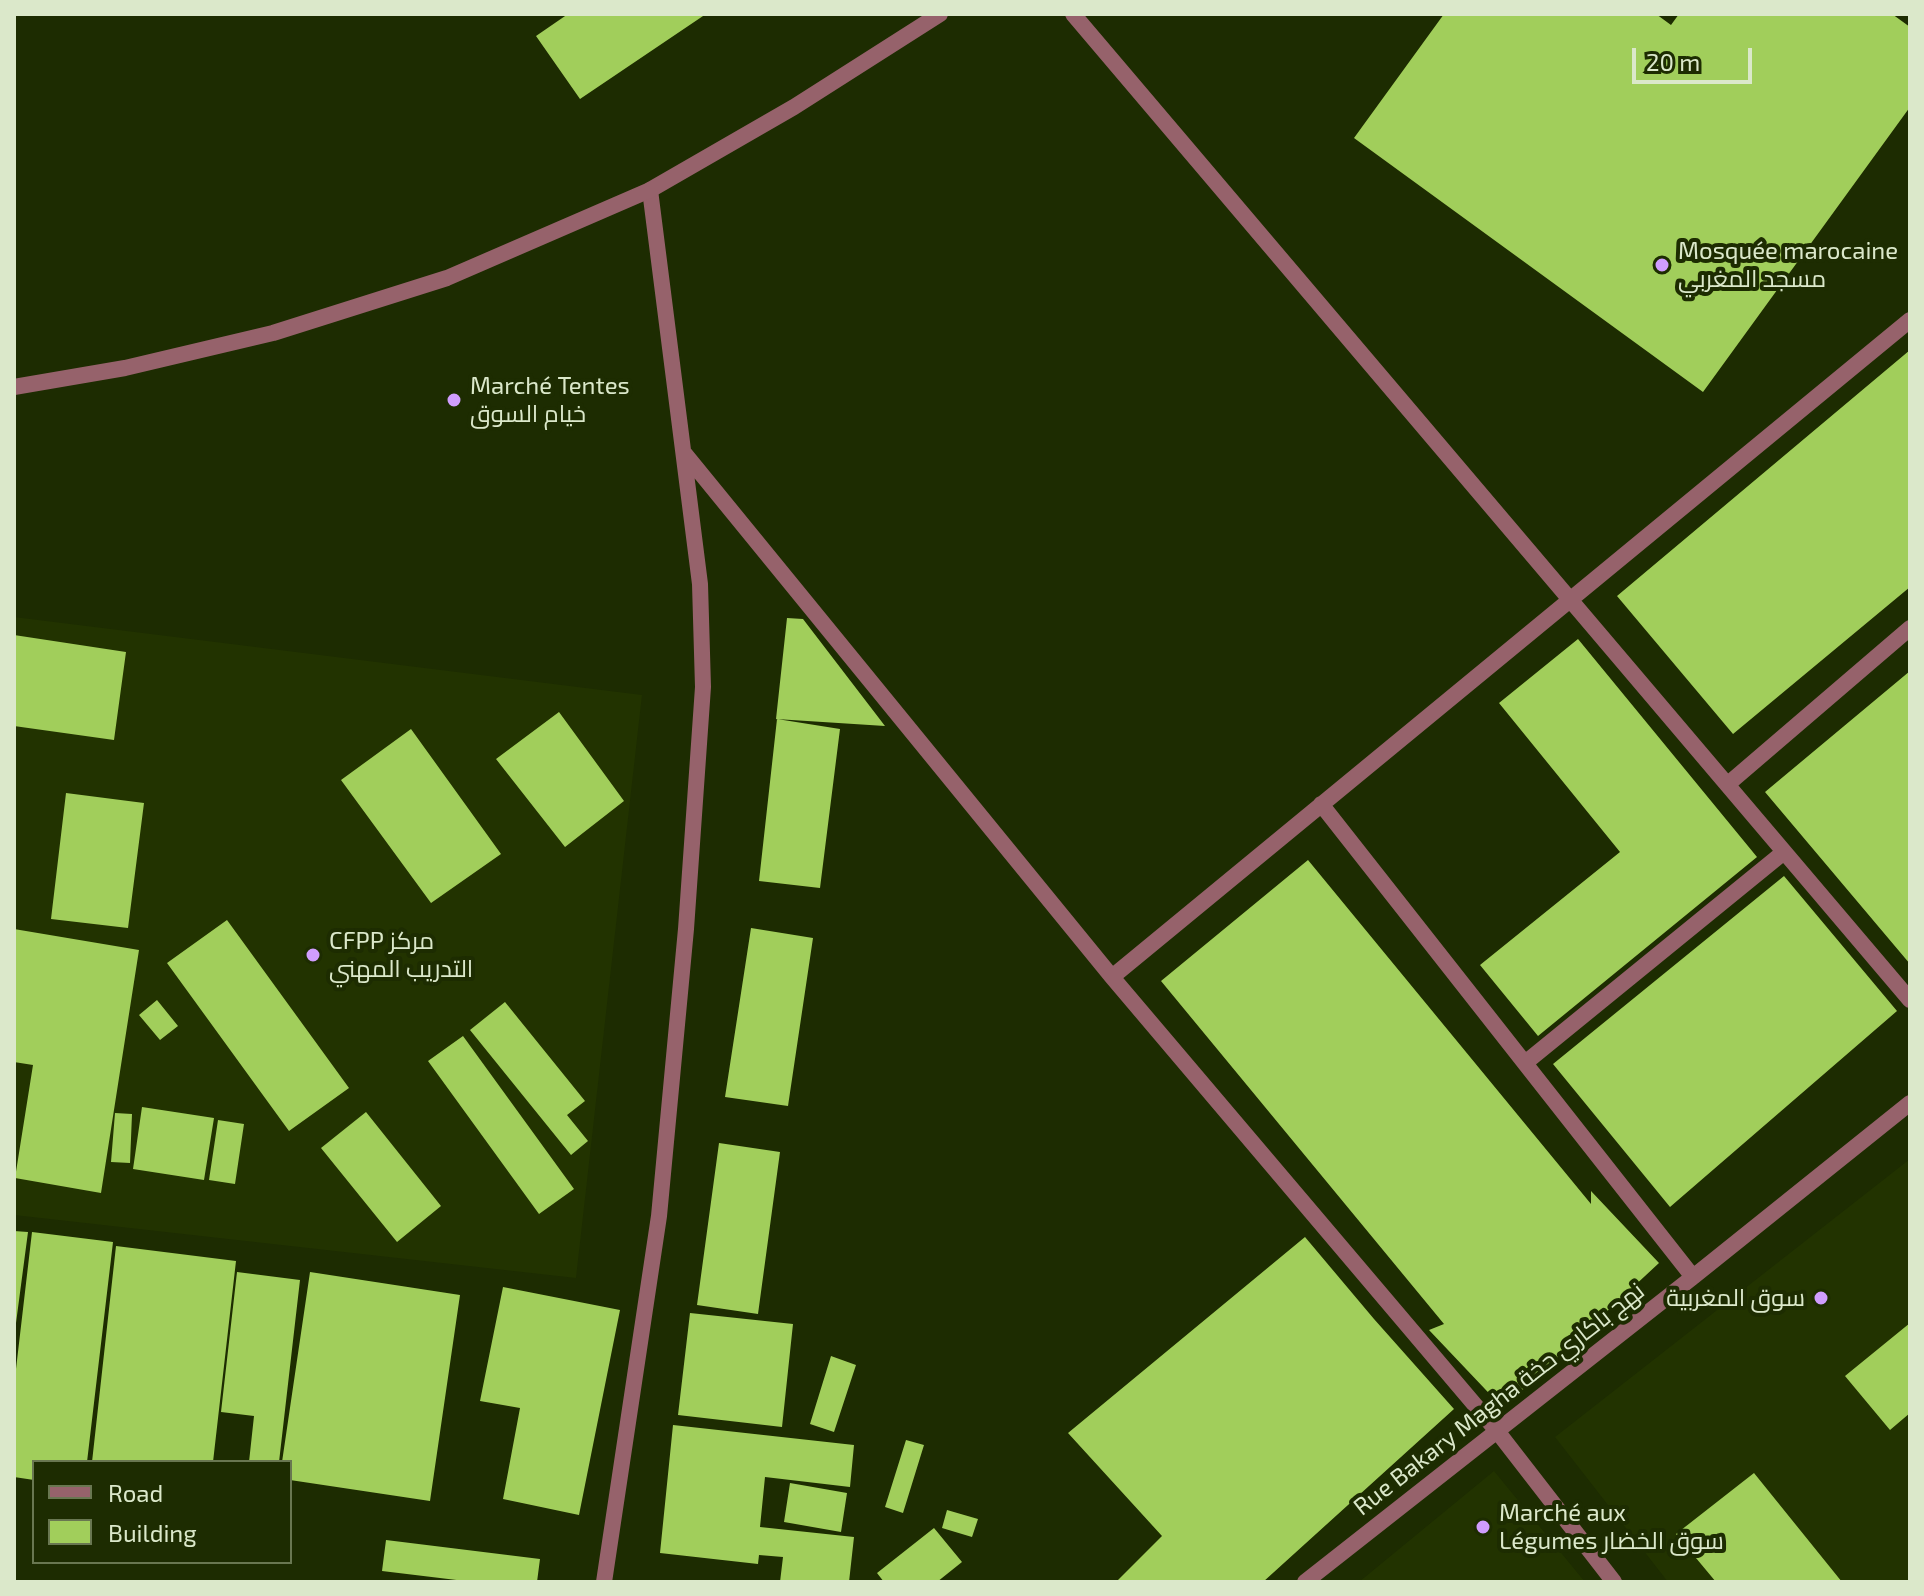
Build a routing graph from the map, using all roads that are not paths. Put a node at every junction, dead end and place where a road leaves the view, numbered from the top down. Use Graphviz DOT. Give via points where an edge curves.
graph roads {
  1 [pos="940,14"];
  2 [pos="1073,14"];
  3 [pos="650,190"];
  4 [pos="1910,320"];
  5 [pos="14,387"];
  6 [pos="685,454"];
  7 [pos="1570,600"];
  8 [pos="1910,628"];
  9 [pos="1728,784"];
  10 [pos="1321,804"];
  11 [pos="1784,852"];
  12 [pos="1112,977"];
  13 [pos="1910,1000"];
  14 [pos="1525,1063"];
  15 [pos="1910,1103"];
  16 [pos="1693,1277"];
  17 [pos="1497,1431"];
  18 [pos="604,1582"];
  19 [pos="1305,1582"];
  20 [pos="1614,1582"];
  1 -- 3 [label="street"];
  2 -- 7 [label="street"];
  3 -- 5 [label="street" via="447,278 273,333 125,368"];
  3 -- 6 [label="street"];
  4 -- 7 [label="street"];
  6 -- 12 [label="street"];
  6 -- 18 [label="street" via="700,584 703,687 688,898 659,1216"];
  7 -- 9 [label="street"];
  7 -- 10 [label="street"];
  8 -- 9 [label="street"];
  9 -- 11 [label="street"];
  10 -- 12 [label="street"];
  10 -- 14 [label="street"];
  11 -- 13 [label="street"];
  11 -- 14 [label="street"];
  12 -- 17 [label="street"];
  14 -- 16 [label="street"];
  15 -- 16 [label="street, Rue Bakary Magha نهج باكاري حخة"];
  16 -- 17 [label="street, Rue Bakary Magha نهج باكاري حخة"];
  17 -- 19 [label="street, Rue Bakary Magha نهج باكاري حخة"];
  17 -- 20 [label="street"];
}
